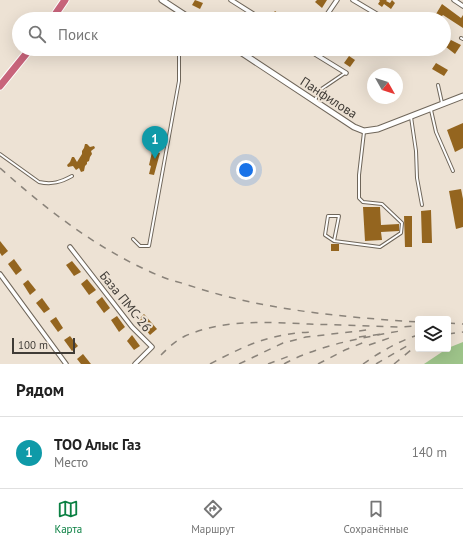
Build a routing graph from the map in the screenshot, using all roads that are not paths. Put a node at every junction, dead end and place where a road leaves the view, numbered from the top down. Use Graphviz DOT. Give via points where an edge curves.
graph roads {
  1 [pos="65,0"];
  2 [pos="162,0"];
  3 [pos="232,0"];
  4 [pos="337,0"];
  5 [pos="353,0"];
  6 [pos="454,0"];
  7 [pos="463,6"];
  8 [pos="177,10"];
  9 [pos="57,12"];
  10 [pos="180,12"];
  11 [pos="250,12"];
  12 [pos="329,12"];
  13 [pos="373,12"];
  14 [pos="24,56"];
  15 [pos="179,56"];
  16 [pos="246,56"];
  17 [pos="318,56"];
  18 [pos="346,73"];
  19 [pos="0,86"];
  20 [pos="438,86"];
  21 [pos="463,96"];
  22 [pos="314,101"];
  23 [pos="442,104"];
  24 [pos="430,109"];
  25 [pos="411,116"];
  26 [pos="364,131"];
  27 [pos="0,154"];
  28 [pos="453,171"];
  29 [pos="72,176"];
  30 [pos="422,205"];
  31 [pos="133,239"];
  32 [pos="334,241"];
  33 [pos="70,247"];
  34 [pos="0,274"];
  35 [pos="66,364"];
  36 [pos="135,364"];
  1 -- 9 [label="highway"];
  2 -- 8 [label="street"];
  3 -- 11 [label="street"];
  4 -- 12 [label="street"];
  5 -- 13 [label="street"];
  6 -- 7 [label="street"];
  8 -- 10 [label="street"];
  14 -- 19 [label="highway"];
  15 -- 31 [label="lane" via="179,80 149,246 140,246"];
  16 -- 22 [label="street, Панфилова"];
  17 -- 18 [label="street"];
  18 -- 22 [label="lane" via="320,90"];
  20 -- 23 [label="lane"];
  21 -- 23 [label="street, Панфилова"];
  22 -- 26 [label="street, Панфилова"];
  23 -- 24 [label="street, Панфилова"];
  24 -- 25 [label="street, Панфилова"];
  24 -- 28 [label="lane" via="436,132"];
  25 -- 26 [label="street, Панфилова" via="378,129"];
  25 -- 30 [label="lane" via="416,151 416,178"];
  26 -- 32 [label="lane" via="359,198 363,202 382,204 402,223 401,233 380,247"];
  27 -- 29 [label="lane" via="39,182 59,183"];
  32 -- 32 [label="lane" via="325,234 328,216 339,216"];
  33 -- 36 [label="street, База ПМС-26" via="132,327 152,347"];
  34 -- 35 [label="street"];
}
